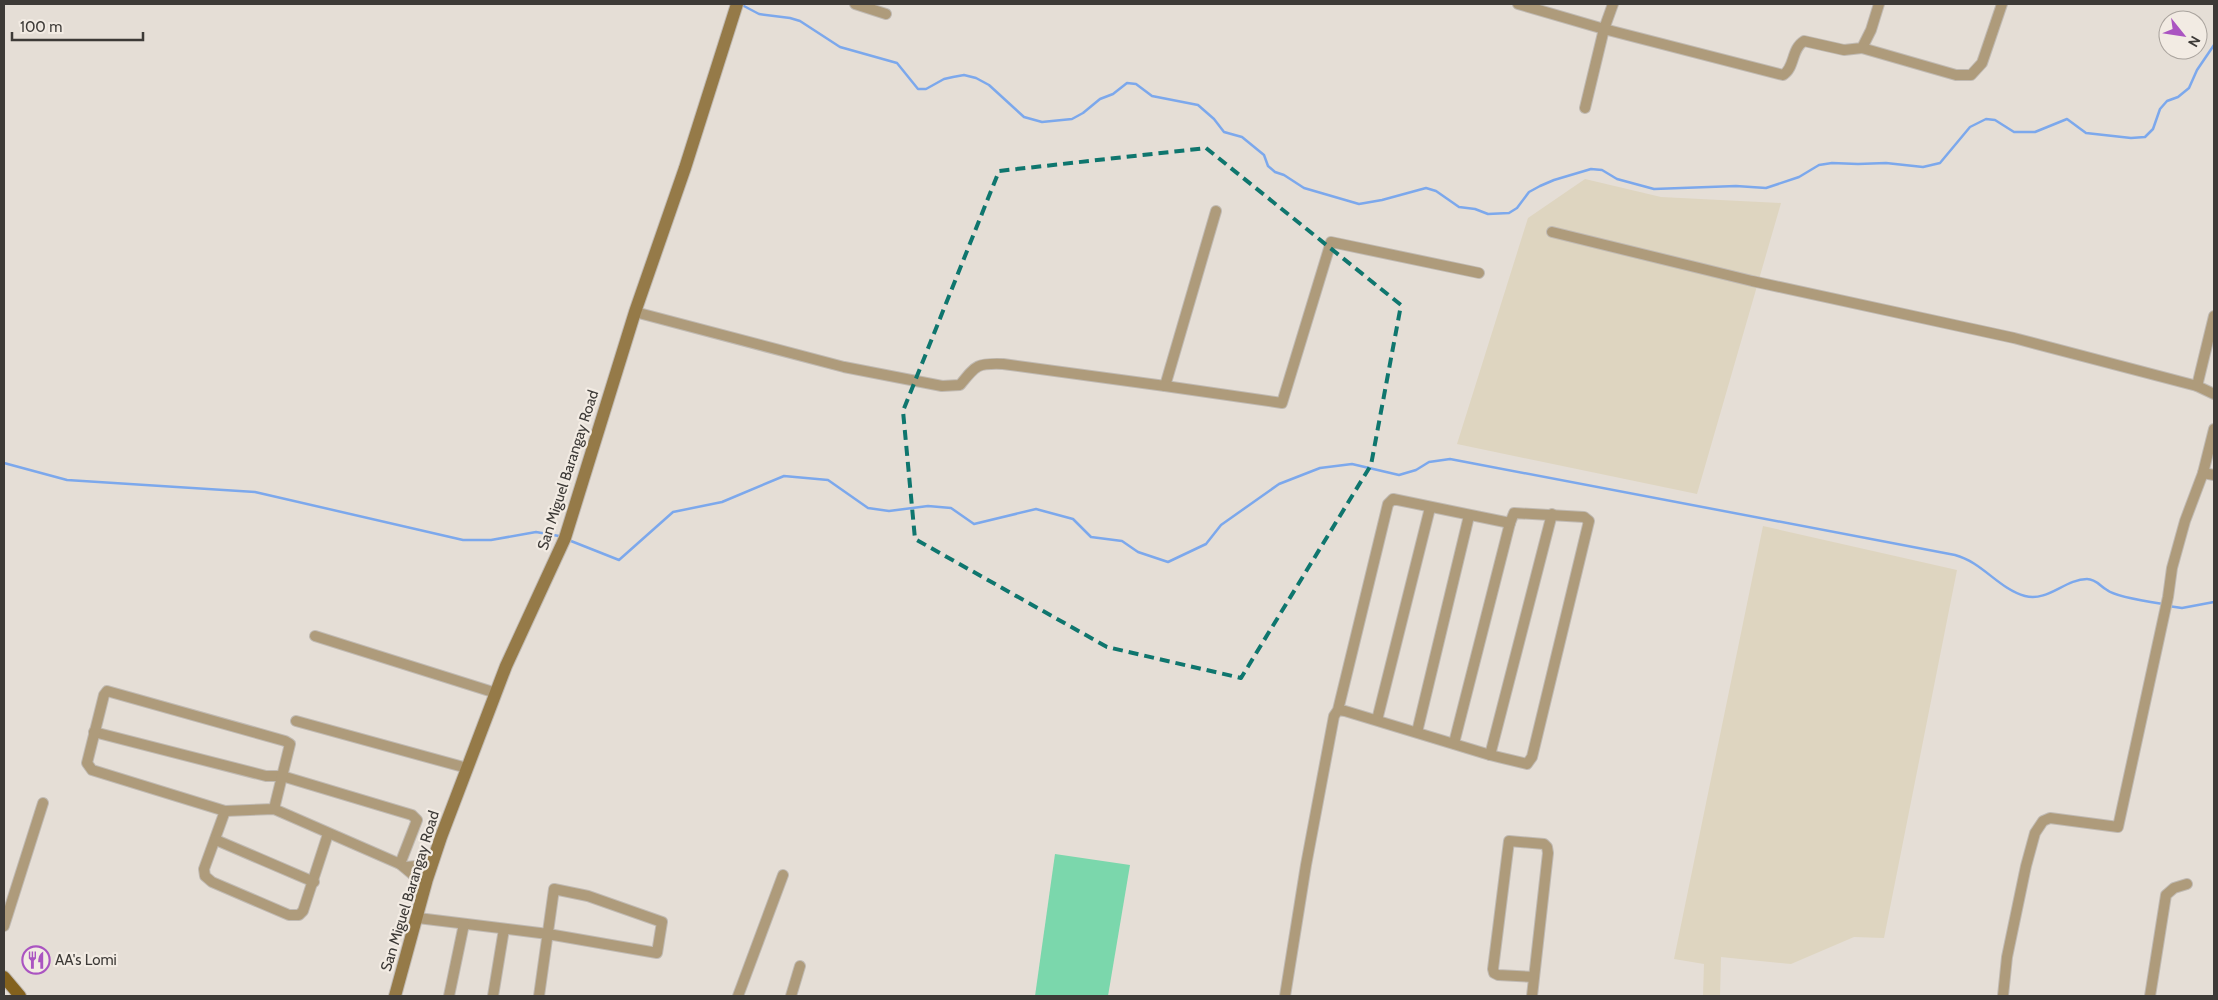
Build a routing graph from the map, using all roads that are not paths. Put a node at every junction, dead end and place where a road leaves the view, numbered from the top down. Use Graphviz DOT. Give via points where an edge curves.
graph roads {
  1 [pos="737,4"];
  2 [pos="855,4"];
  3 [pos="1518,4"];
  4 [pos="1613,4"];
  5 [pos="1879,4"];
  6 [pos="2002,4"];
  7 [pos="886,14"];
  8 [pos="1604,30"];
  9 [pos="1862,48"];
  10 [pos="1585,108"];
  11 [pos="1216,211"];
  12 [pos="1552,232"];
  13 [pos="1479,273"];
  14 [pos="635,312"];
  15 [pos="2214,316"];
  16 [pos="1165,386"];
  17 [pos="2196,386"];
  18 [pos="2214,394"];
  19 [pos="2214,429"];
  20 [pos="2203,473"];
  21 [pos="2214,476"];
  22 [pos="1430,508"];
  23 [pos="1552,514"];
  24 [pos="1469,516"];
  25 [pos="1510,523"];
  26 [pos="315,636"];
  27 [pos="496,693"];
  28 [pos="1338,710"];
  29 [pos="1377,720"];
  30 [pos="296,721"];
  31 [pos="94,732"];
  32 [pos="1417,732"];
  33 [pos="1454,743"];
  34 [pos="1490,755"];
  35 [pos="467,768"];
  36 [pos="282,776"];
  37 [pos="43,802"];
  38 [pos="274,809"];
  39 [pos="225,811"];
  40 [pos="328,834"];
  41 [pos="216,840"];
  42 [pos="403,866"];
  43 [pos="428,875"];
  44 [pos="783,875"];
  45 [pos="314,882"];
  46 [pos="2187,884"];
  47 [pos="418,918"];
  48 [pos="464,924"];
  49 [pos="4,926"];
  50 [pos="504,929"];
  51 [pos="548,934"];
  52 [pos="800,966"];
  53 [pos="4,977"];
  54 [pos="1534,978"];
  55 [pos="20,996"];
  56 [pos="396,996"];
  57 [pos="449,996"];
  58 [pos="493,996"];
  59 [pos="539,996"];
  60 [pos="738,996"];
  61 [pos="791,996"];
  62 [pos="1285,996"];
  63 [pos="1532,996"];
  64 [pos="2003,996"];
  65 [pos="2150,996"];
  1 -- 14 [label="street, San Miguel Barangay Road"];
  2 -- 7 [label="street"];
  3 -- 8 [label="street"];
  4 -- 8 [label="street"];
  5 -- 9 [label="street"];
  6 -- 9 [label="street" via="1982,63 1971,74 1956,76"];
  8 -- 9 [label="street" via="1778,75 1789,71 1798,45 1804,41 1844,50"];
  8 -- 10 [label="street"];
  11 -- 16 [label="street"];
  12 -- 17 [label="street" via="1752,281 2014,338"];
  13 -- 16 [label="street" via="1331,242 1282,403"];
  14 -- 16 [label="street" via="844,367 942,386 960,385 982,363"];
  14 -- 27 [label="street, San Miguel Barangay Road" via="565,538"];
  15 -- 17 [label="street"];
  17 -- 18 [label="street"];
  19 -- 20 [label="street"];
  20 -- 21 [label="street"];
  20 -- 64 [label="street" via="2172,568 2118,827 2050,818 2043,821 2035,833 2026,866"];
  22 -- 24 [label="street"];
  22 -- 28 [label="street" via="1392,500 1388,504"];
  22 -- 29 [label="street"];
  23 -- 25 [label="street" via="1514,513"];
  23 -- 34 [label="street"];
  23 -- 34 [label="street" via="1584,517 1589,521 1589,528 1532,757 1527,764"];
  24 -- 25 [label="street"];
  24 -- 32 [label="street"];
  25 -- 33 [label="street"];
  26 -- 27 [label="street"];
  27 -- 35 [label="street, San Miguel Barangay Road"];
  28 -- 29 [label="street"];
  28 -- 62 [label="street" via="1334,716 1306,865"];
  29 -- 32 [label="street"];
  30 -- 35 [label="street"];
  31 -- 36 [label="street" via="266,776"];
  31 -- 36 [label="street" via="107,691 285,741 290,744"];
  31 -- 39 [label="street" via="87,763 92,770"];
  32 -- 33 [label="street"];
  33 -- 34 [label="street"];
  35 -- 43 [label="street, San Miguel Barangay Road"];
  36 -- 38 [label="street"];
  36 -- 42 [label="street" via="412,815 417,820"];
  37 -- 49 [label="street"];
  38 -- 39 [label="street"];
  38 -- 40 [label="street"];
  39 -- 41 [label="street"];
  40 -- 42 [label="street"];
  40 -- 45 [label="street"];
  41 -- 45 [label="street"];
  41 -- 45 [label="street" via="204,868 206,876 212,882 289,915 299,915 303,911"];
  42 -- 43 [label="street" via="412,874"];
  43 -- 47 [label="street, San Miguel Barangay Road"];
  44 -- 60 [label="street"];
  46 -- 65 [label="street" via="2166,895"];
  47 -- 48 [label="street"];
  47 -- 56 [label="street, San Miguel Barangay Road"];
  48 -- 50 [label="street"];
  48 -- 57 [label="street"];
  50 -- 51 [label="street"];
  50 -- 58 [label="street"];
  51 -- 51 [label="street" via="657,953 662,922 588,896 554,889"];
  51 -- 59 [label="street"];
  52 -- 61 [label="street"];
  53 -- 55 [label="main road"];
  54 -- 54 [label="street" via="1547,847 1509,841 1493,969 1498,975"];
  54 -- 63 [label="street"];
}
